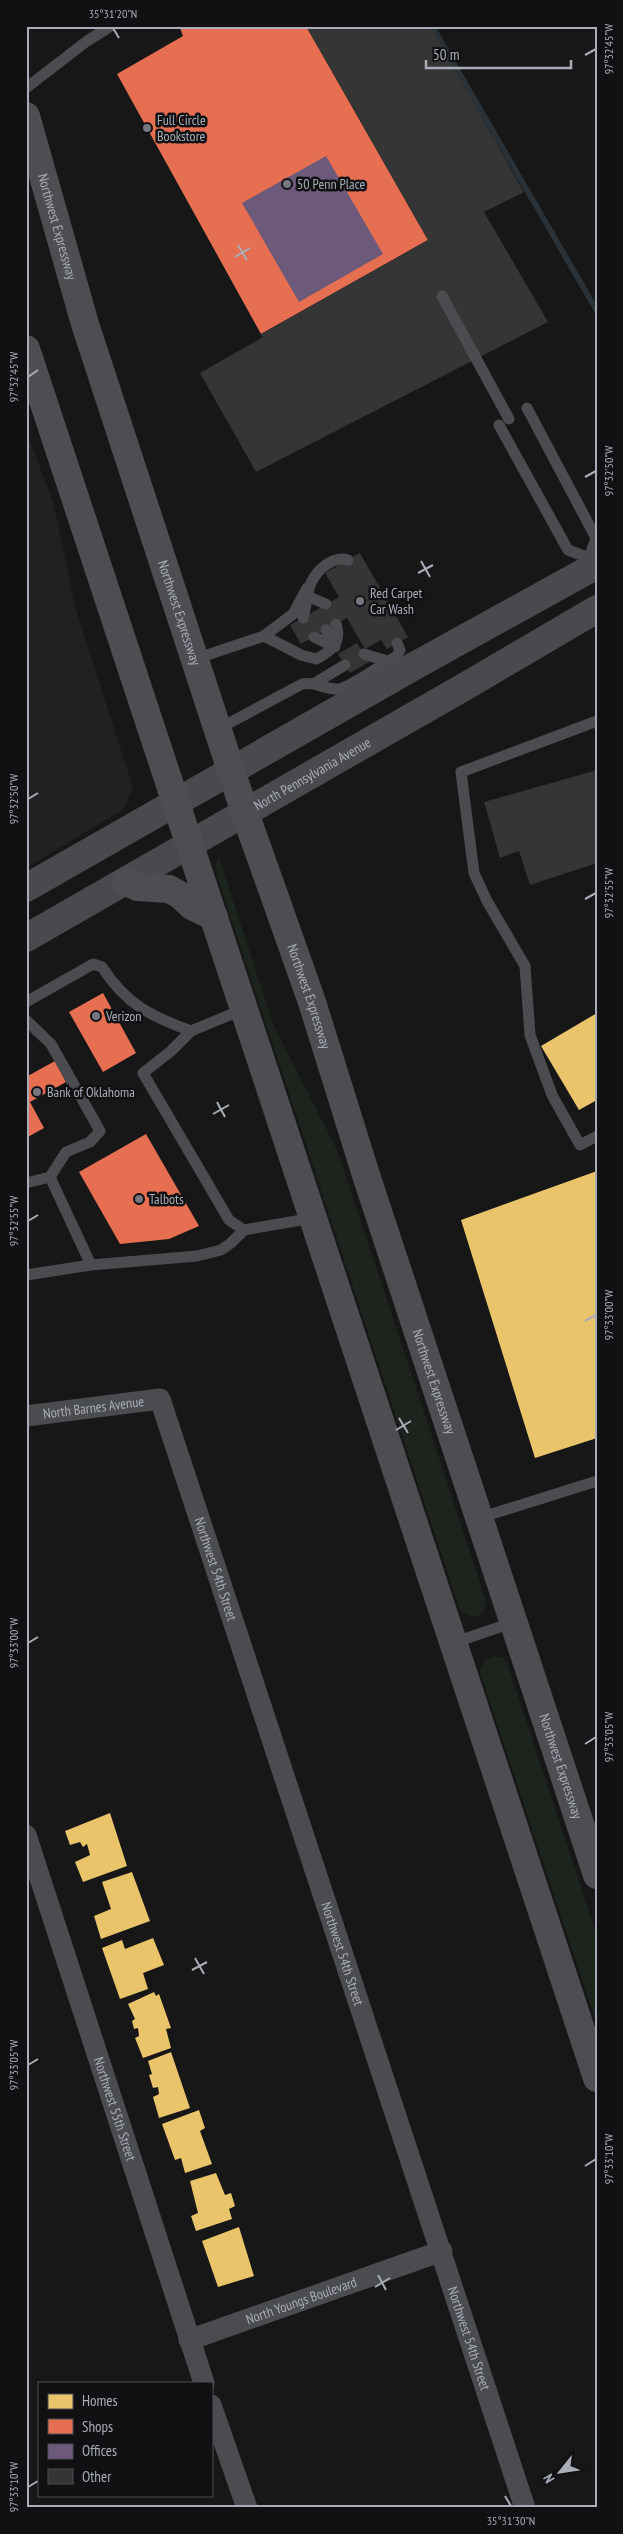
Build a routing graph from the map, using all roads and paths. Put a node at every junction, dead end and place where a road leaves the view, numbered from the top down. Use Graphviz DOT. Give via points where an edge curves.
graph roads {
  1 [pos="111,26"];
  2 [pos="26,88"];
  3 [pos="26,116"];
  4 [pos="442,296"];
  5 [pos="26,348"];
  6 [pos="527,408"];
  7 [pos="348,560"];
  8 [pos="594,565"];
  9 [pos="310,584"];
  10 [pos="309,597"];
  11 [pos="321,607"];
  12 [pos="597,609"];
  13 [pos="303,618"];
  14 [pos="331,627"];
  15 [pos="264,636"];
  16 [pos="314,637"];
  17 [pos="397,643"];
  18 [pos="335,647"];
  19 [pos="364,654"];
  20 [pos="195,659"];
  21 [pos="387,661"];
  22 [pos="345,665"];
  23 [pos="315,683"];
  24 [pos="597,721"];
  25 [pos="218,729"];
  26 [pos="232,771"];
  27 [pos="176,803"];
  28 [pos="245,813"];
  29 [pos="191,844"];
  30 [pos="126,881"];
  31 [pos="26,888"];
  32 [pos="214,917"];
  33 [pos="26,938"];
  34 [pos="26,1002"];
  35 [pos="244,1008"];
  36 [pos="26,1020"];
  37 [pos="191,1031"];
  38 [pos="597,1136"];
  39 [pos="50,1177"];
  40 [pos="26,1183"];
  41 [pos="313,1218"];
  42 [pos="244,1230"];
  43 [pos="92,1265"];
  44 [pos="26,1275"];
  45 [pos="160,1399"];
  46 [pos="26,1416"];
  47 [pos="597,1481"];
  48 [pos="480,1518"];
  49 [pos="514,1622"];
  50 [pos="453,1643"];
  51 [pos="26,1835"];
  52 [pos="597,1875"];
  53 [pos="597,2078"];
  54 [pos="442,2252"];
  55 [pos="189,2340"];
  56 [pos="204,2382"];
  57 [pos="212,2407"];
  58 [pos="247,2508"];
  59 [pos="525,2508"];
  1 -- 2 [label="lane"];
  3 -- 20 [label="highway, Northwest Expressway" via="85,324"];
  4 -- 8 [label="lane" via="568,550"];
  5 -- 27 [label="highway"];
  6 -- 8 [label="lane" via="596,538"];
  7 -- 9 [label="lane" via="334,559 319,571"];
  8 -- 26 [label="main road"];
  9 -- 10 [label="lane"];
  9 -- 15 [label="lane" via="293,614"];
  10 -- 11 [label="lane"];
  10 -- 13 [label="lane"];
  12 -- 28 [label="main road, North Pennsylvania Avenue"];
  14 -- 18 [label="lane" via="339,634"];
  15 -- 18 [label="lane" via="316,659"];
  15 -- 20 [label="lane"];
  16 -- 18 [label="lane"];
  17 -- 21 [label="lane" via="400,650 397,656"];
  19 -- 21 [label="lane"];
  20 -- 25 [label="highway, Northwest Expressway"];
  21 -- 23 [label="lane" via="342,689"];
  22 -- 23 [label="lane"];
  23 -- 25 [label="lane" via="302,684"];
  24 -- 38 [label="lane" via="461,772 474,873 525,966 530,1035 552,1095 580,1145"];
  25 -- 26 [label="highway, Northwest Expressway"];
  26 -- 27 [label="main road"];
  26 -- 28 [label="highway, Northwest Expressway"];
  27 -- 29 [label="highway"];
  27 -- 31 [label="main road"];
  28 -- 29 [label="main road, North Pennsylvania Avenue"];
  28 -- 48 [label="highway, Northwest Expressway" via="312,1002"];
  29 -- 30 [label="main road, North Pennsylvania Avenue"];
  29 -- 32 [label="highway"];
  30 -- 32 [label="highway" via="137,887 169,889"];
  30 -- 33 [label="main road, North Pennsylvania Avenue"];
  32 -- 35 [label="highway"];
  34 -- 37 [label="lane" via="92,964 102,967 115,988 133,1004 161,1020"];
  35 -- 37 [label="lane"];
  35 -- 41 [label="highway"];
  36 -- 39 [label="lane" via="51,1044 100,1131 90,1142 66,1152"];
  37 -- 42 [label="lane" via="143,1073 229,1220"];
  39 -- 40 [label="lane"];
  39 -- 43 [label="lane"];
  41 -- 42 [label="lane"];
  41 -- 50 [label="highway"];
  42 -- 43 [label="lane" via="221,1250 197,1256"];
  43 -- 44 [label="lane"];
  45 -- 46 [label="street, North Barnes Avenue"];
  45 -- 54 [label="street, Northwest 54th Street"];
  47 -- 48 [label="lane"];
  48 -- 49 [label="highway, Northwest Expressway"];
  49 -- 50 [label="lane"];
  49 -- 52 [label="highway, Northwest Expressway"];
  50 -- 53 [label="highway"];
  51 -- 55 [label="street, Northwest 55th Street"];
  54 -- 55 [label="street, North Youngs Boulevard"];
  54 -- 59 [label="street, Northwest 54th Street"];
  55 -- 56 [label="street, Northwest 55th Street"];
  57 -- 58 [label="street"];
}
